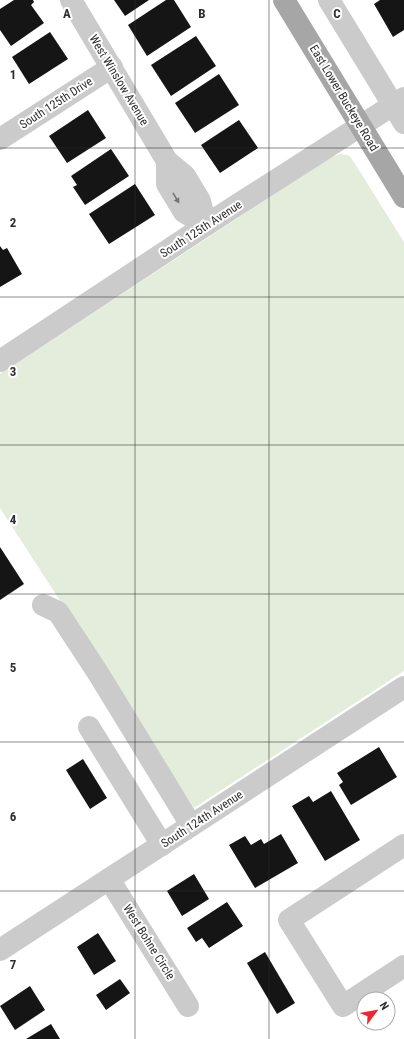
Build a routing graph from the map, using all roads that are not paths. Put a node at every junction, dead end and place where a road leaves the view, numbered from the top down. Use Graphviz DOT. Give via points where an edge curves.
graph roads {
  1 [pos="71,0"];
  2 [pos="284,0"];
  3 [pos="329,0"];
  4 [pos="112,67"];
  5 [pos="398,101"];
  6 [pos="404,123"];
  7 [pos="360,125"];
  8 [pos="0,139"];
  9 [pos="404,197"];
  10 [pos="206,225"];
  11 [pos="0,361"];
  12 [pos="43,605"];
  13 [pos="404,687"];
  14 [pos="89,727"];
  15 [pos="191,826"];
  16 [pos="162,845"];
  17 [pos="404,845"];
  18 [pos="109,879"];
  19 [pos="0,950"];
  20 [pos="404,966"];
  21 [pos="188,1006"];
  1 -- 4 [label="street, West Winslow Avenue"];
  2 -- 7 [label="main road, East Lower Buckeye Road"];
  3 -- 5 [label="street"];
  4 -- 8 [label="street, South 125th Drive"];
  4 -- 10 [label="street, West Winslow Avenue" via="167,161 185,176 200,202"];
  5 -- 6 [label="street"];
  5 -- 7 [label="street, South 125th Avenue"];
  7 -- 9 [label="main road, East Lower Buckeye Road"];
  7 -- 10 [label="street, South 125th Avenue"];
  10 -- 11 [label="street, South 125th Avenue"];
  12 -- 15 [label="street" via="58,612"];
  13 -- 15 [label="street, South 124th Avenue"];
  14 -- 16 [label="street"];
  15 -- 16 [label="street, South 124th Avenue"];
  16 -- 18 [label="street, South 124th Avenue"];
  17 -- 20 [label="street" via="289,920 343,1006"];
  18 -- 19 [label="street, South 124th Avenue"];
  18 -- 21 [label="street, West Bohne Circle"];
}
